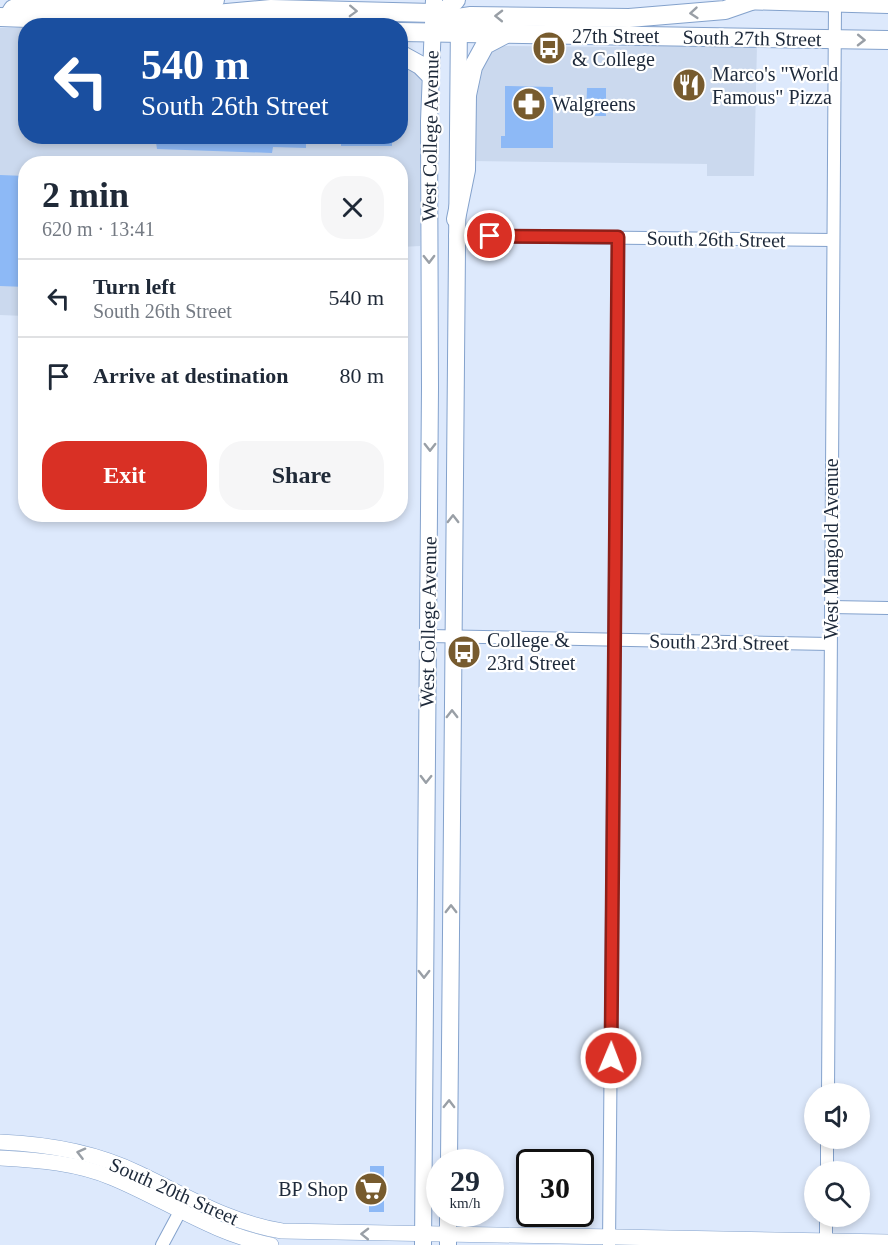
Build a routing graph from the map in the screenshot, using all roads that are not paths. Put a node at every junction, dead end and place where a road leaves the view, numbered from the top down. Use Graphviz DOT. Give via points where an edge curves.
graph roads {
  1 [pos="215,0"];
  2 [pos="728,0"];
  3 [pos="751,1"];
  4 [pos="835,4"];
  5 [pos="888,4"];
  6 [pos="434,6"];
  7 [pos="458,13"];
  8 [pos="4,17"];
  9 [pos="29,18"];
  10 [pos="171,18"];
  11 [pos="408,32"];
  12 [pos="432,33"];
  13 [pos="504,35"];
  14 [pos="834,39"];
  15 [pos="888,40"];
  16 [pos="408,57"];
  17 [pos="430,75"];
  18 [pos="456,227"];
  19 [pos="618,237"];
  20 [pos="833,240"];
  21 [pos="831,608"];
  22 [pos="888,608"];
  23 [pos="429,636"];
  24 [pos="452,636"];
  25 [pos="614,640"];
  26 [pos="830,645"];
  27 [pos="828,1083"];
  28 [pos="0,1142"];
  29 [pos="449,1149"];
  30 [pos="0,1158"];
  31 [pos="183,1205"];
  32 [pos="826,1227"];
  33 [pos="423,1240"];
  34 [pos="448,1240"];
  35 [pos="609,1241"];
  36 [pos="888,1242"];
  37 [pos="826,1243"];
  38 [pos="162,1245"];
  39 [pos="271,1245"];
  1 -- 8 [label="main road" via="144,5 30,3"];
  2 -- 3 [label="main road, South 27th Street"];
  3 -- 4 [label="main road, South 27th Street"];
  3 -- 7 [label="main road, one-way" via="725,10 629,18"];
  4 -- 5 [label="main road, South 27th Street"];
  4 -- 14 [label="street, West Mangold Avenue"];
  6 -- 7 [label="main road"];
  10 -- 6 [label="main road, one-way" via="271,9"];
  6 -- 12 [label="main road, West College Avenue"];
  7 -- 12 [label="main road, South 27th Street"];
  7 -- 13 [label="main road, South 27th Street"];
  7 -- 18 [label="main road, West College Avenue"];
  8 -- 9 [label="main road"];
  11 -- 12 [label="main road, South 27th Street"];
  12 -- 17 [label="main road, West College Avenue"];
  13 -- 14 [label="main road, South 27th Street"];
  13 -- 18 [label="main road" via="485,45 473,68 467,95 466,170"];
  14 -- 15 [label="main road, South 27th Street, one-way"];
  14 -- 20 [label="street, West Mangold Avenue"];
  16 -- 17 [label="main road"];
  17 -- 23 [label="main road, West College Avenue, one-way"];
  18 -- 19 [label="street, South 26th Street"];
  24 -- 18 [label="main road, West College Avenue, one-way"];
  19 -- 20 [label="street, South 26th Street"];
  19 -- 25 [label="street"];
  20 -- 21 [label="street, West Mangold Avenue"];
  21 -- 22 [label="street"];
  21 -- 26 [label="street, West Mangold Avenue"];
  23 -- 24 [label="street, South 23rd Street"];
  23 -- 33 [label="main road, West College Avenue, one-way"];
  24 -- 25 [label="street, South 23rd Street"];
  29 -- 24 [label="main road, West College Avenue, one-way"];
  25 -- 26 [label="street, South 23rd Street"];
  25 -- 35 [label="street"];
  26 -- 27 [label="street, West Mangold Avenue"];
  31 -- 28 [label="street, South 20th Street, one-way" via="138,1173 93,1156 45,1145"];
  30 -- 31 [label="street, South 20th Street" via="57,1162 93,1171"];
  33 -- 31 [label="street, South 20th Street, one-way" via="282,1231"];
  31 -- 38 [label="street"];
  31 -- 39 [label="street, South 20th Street" via="240,1236"];
  32 -- 37 [label="street"];
  33 -- 34 [label="street, South 20th Street"];
  34 -- 35 [label="street, South 20th Street"];
  35 -- 37 [label="street, South 20th Street"];
  36 -- 37 [label="street, South 20th Street"];
}
